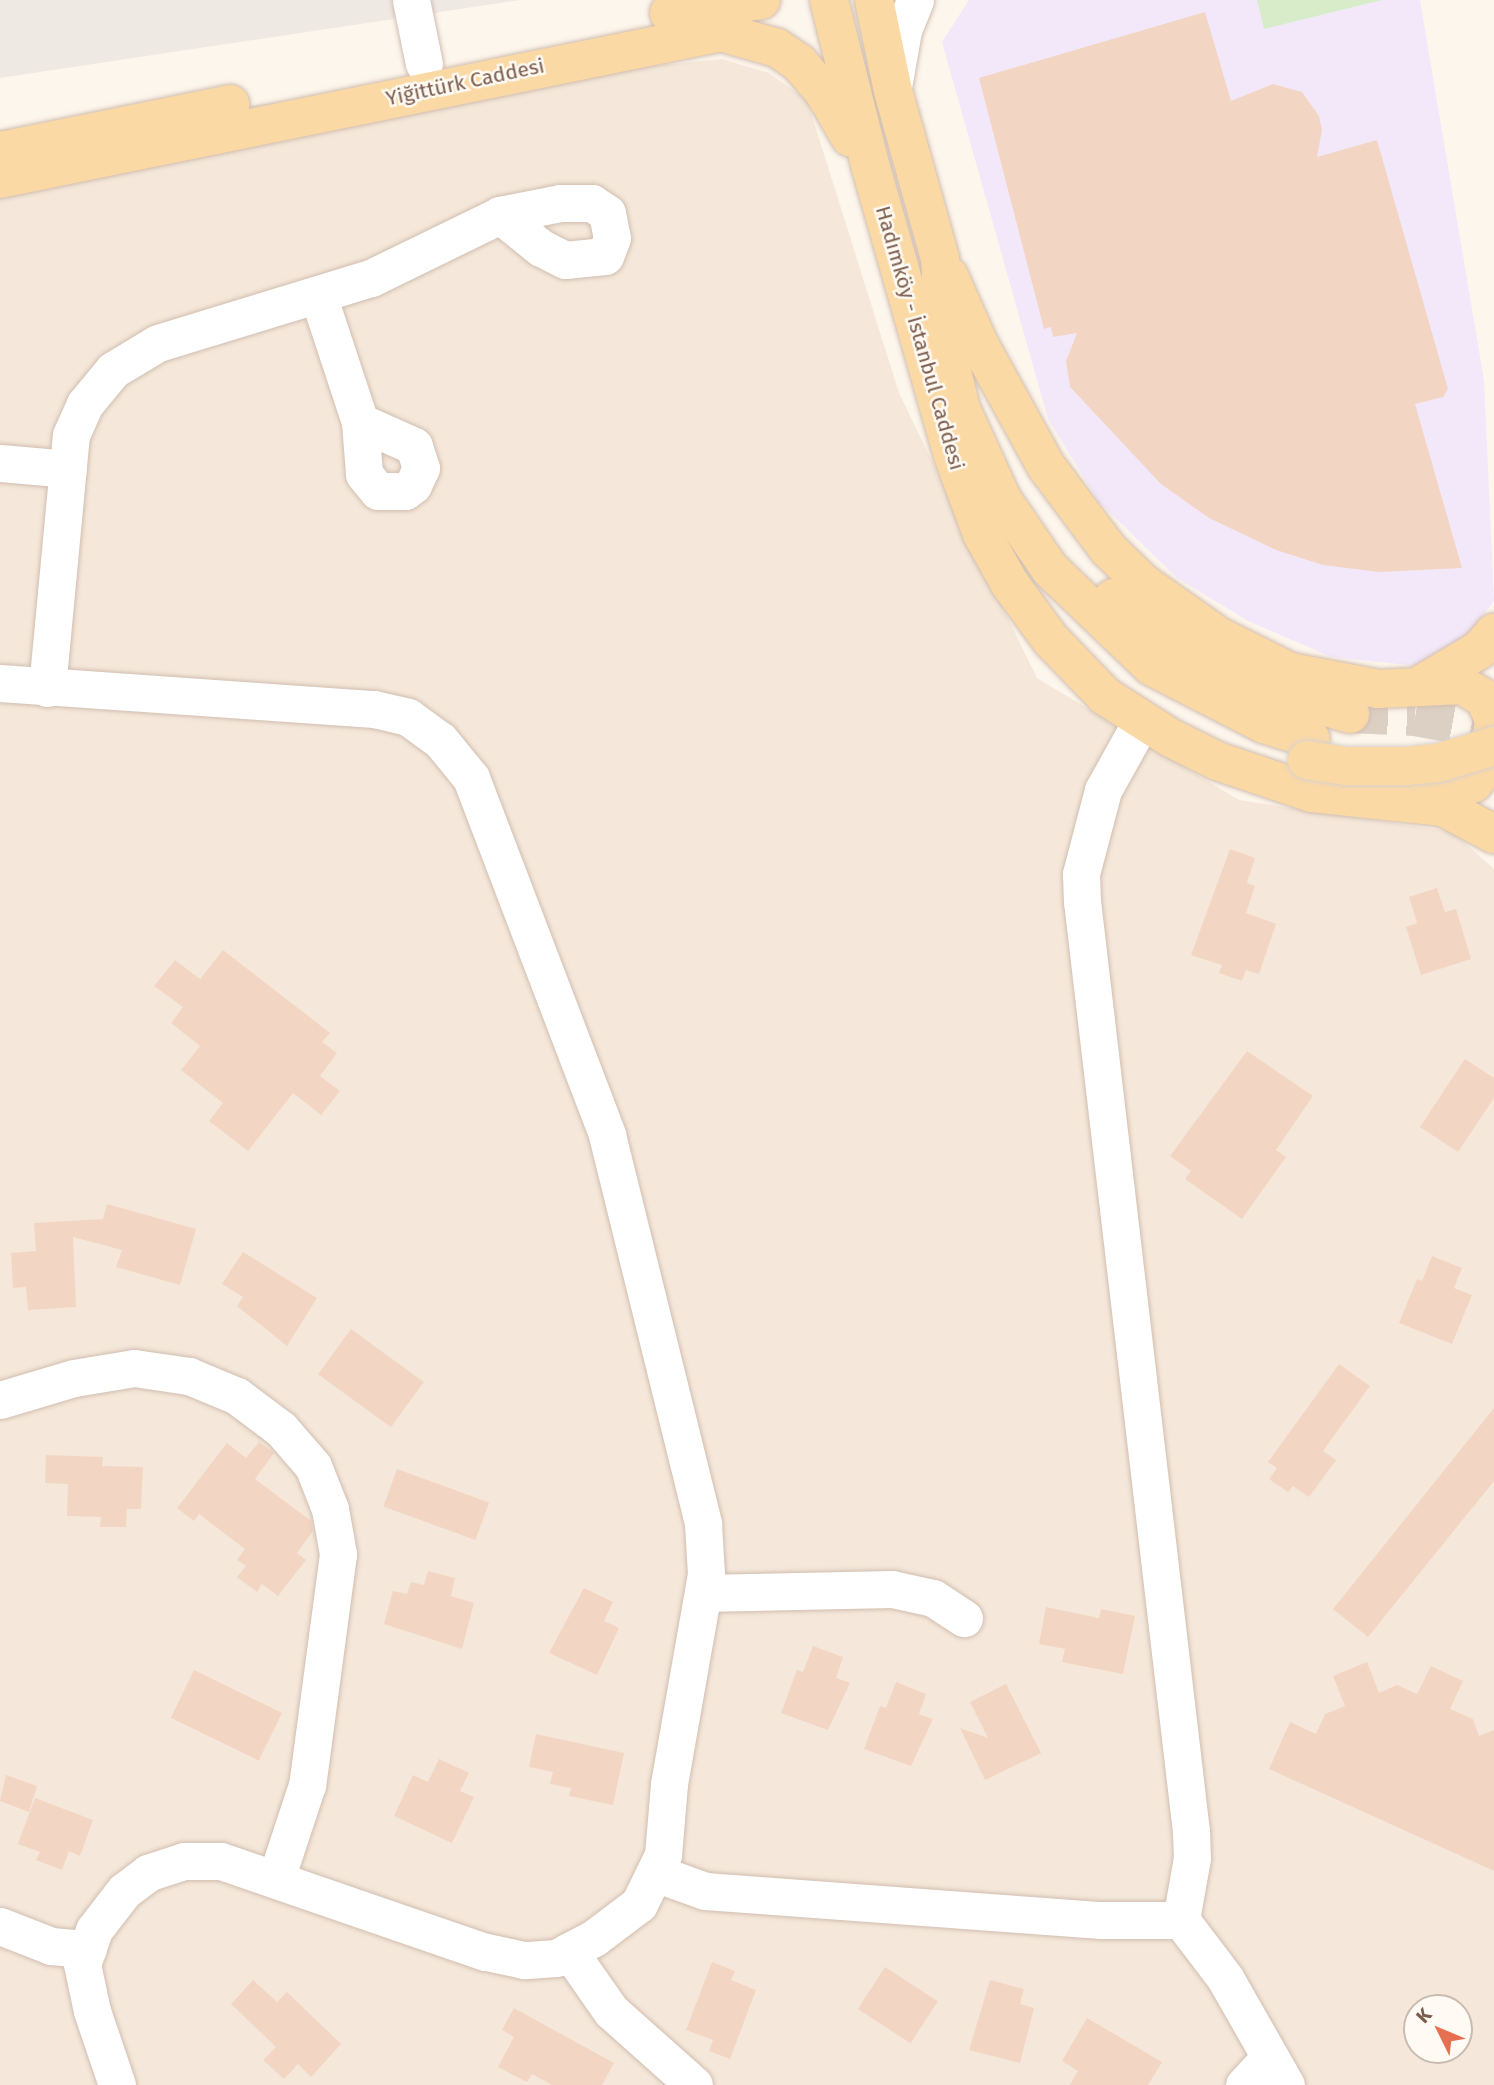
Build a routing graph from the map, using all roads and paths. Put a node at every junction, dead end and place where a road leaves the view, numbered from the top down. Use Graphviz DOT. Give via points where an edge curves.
graph roads {
  1 [pos="411,0"];
  2 [pos="763,0"];
  3 [pos="829,0"];
  4 [pos="874,0"];
  5 [pos="915,0"];
  6 [pos="760,42"];
  7 [pos="424,64"];
  8 [pos="893,91"];
  9 [pos="0,150"];
  10 [pos="871,168"];
  11 [pos="0,179"];
  12 [pos="500,215"];
  13 [pos="940,258"];
  14 [pos="318,295"];
  15 [pos="360,422"];
  16 [pos="0,463"];
  17 [pos="68,469"];
  18 [pos="967,494"];
  19 [pos="1494,633"];
  20 [pos="16,686"];
  21 [pos="1412,689"];
  22 [pos="1350,714"];
  23 [pos="1142,720"];
  24 [pos="1494,723"];
  25 [pos="1494,746"];
  26 [pos="1309,750"];
  27 [pos="1416,804"];
  28 [pos="1494,834"];
  29 [pos="0,1400"];
  30 [pos="702,1592"];
  31 [pos="964,1618"];
  32 [pos="658,1874"];
  33 [pos="276,1879"];
  34 [pos="1181,1920"];
  35 [pos="0,1926"];
  36 [pos="88,1949"];
  37 [pos="569,1951"];
  38 [pos="1278,2071"];
  39 [pos="117,2085"];
  40 [pos="694,2085"];
  41 [pos="1244,2085"];
  1 -- 7 [label="street"];
  2 -- 6 [label="main road" via="776,13 773,32"];
  2 -- 7 [label="main road, Yiğittürk Caddesi" via="685,10"];
  3 -- 10 [label="main road, Hadımköy - İstanbul Caddesi"];
  4 -- 8 [label="main road, Hadımköy - İstanbul Caddesi"];
  5 -- 8 [label="street" via="903,30"];
  6 -- 10 [label="main road, Yiğittürk Caddesi" via="777,48 812,74"];
  6 -- 11 [label="main road, Yiğittürk Caddesi" via="721,32 686,36"];
  7 -- 9 [label="main road, Yiğittürk Caddesi"];
  8 -- 13 [label="main road, Hadımköy - İstanbul Caddesi"];
  10 -- 18 [label="main road, Hadımköy - İstanbul Caddesi"];
  12 -- 14 [label="street" via="370,278"];
  13 -- 21 [label="main road" via="979,344 1046,466 1108,549 1143,583 1218,636 1290,672 1349,687"];
  13 -- 22 [label="main road" via="964,358 1020,477 1079,562 1150,631 1190,655 1279,696"];
  13 -- 26 [label="main road, Hadımköy - İstanbul Caddesi" via="945,341 961,409 1002,499 1051,569 1151,666"];
  14 -- 15 [label="street"];
  14 -- 17 [label="street" via="158,342 113,370 85,404 71,435"];
  16 -- 17 [label="street"];
  17 -- 20 [label="street"];
  18 -- 23 [label="main road" via="982,534 1010,584 1051,640 1105,696"];
  18 -- 26 [label="main road, Hadımköy - İstanbul Caddesi" via="1051,597 1102,650 1197,713"];
  19 -- 21 [label="main road" via="1479,650"];
  20 -- 30 [label="street" via="374,709 408,717 440,740 471,778 607,1135 703,1524"];
  21 -- 27 [label="main road" via="1462,685 1476,690 1494,720 1489,762 1474,783"];
  23 -- 27 [label="main road" via="1261,779 1312,793"];
  23 -- 34 [label="street" via="1102,790 1081,874 1191,1831 1192,1858"];
  24 -- 26 [label="main road" via="1430,746"];
  25 -- 26 [label="main road, bridge" via="1438,763 1407,766 1346,766"];
  27 -- 28 [label="main road" via="1464,814"];
  29 -- 33 [label="street" via="74,1378 134,1368 189,1376 237,1396 281,1429 313,1466 330,1508 338,1553 307,1785"];
  30 -- 31 [label="street" via="892,1589 933,1598"];
  30 -- 32 [label="street"];
  32 -- 34 [label="street" via="705,1891 1101,1920"];
  32 -- 37 [label="street" via="639,1904"];
  33 -- 36 [label="street" via="220,1861 184,1861 148,1873 124,1891 94,1930"];
  33 -- 37 [label="street" via="485,1952 524,1959 556,1958"];
  34 -- 38 [label="street" via="1225,1978"];
  35 -- 36 [label="street" via="51,1946"];
  36 -- 39 [label="street" via="82,1964 92,2011"];
  37 -- 40 [label="street" via="611,2011"];
  38 -- 41 [label="street"];
}
